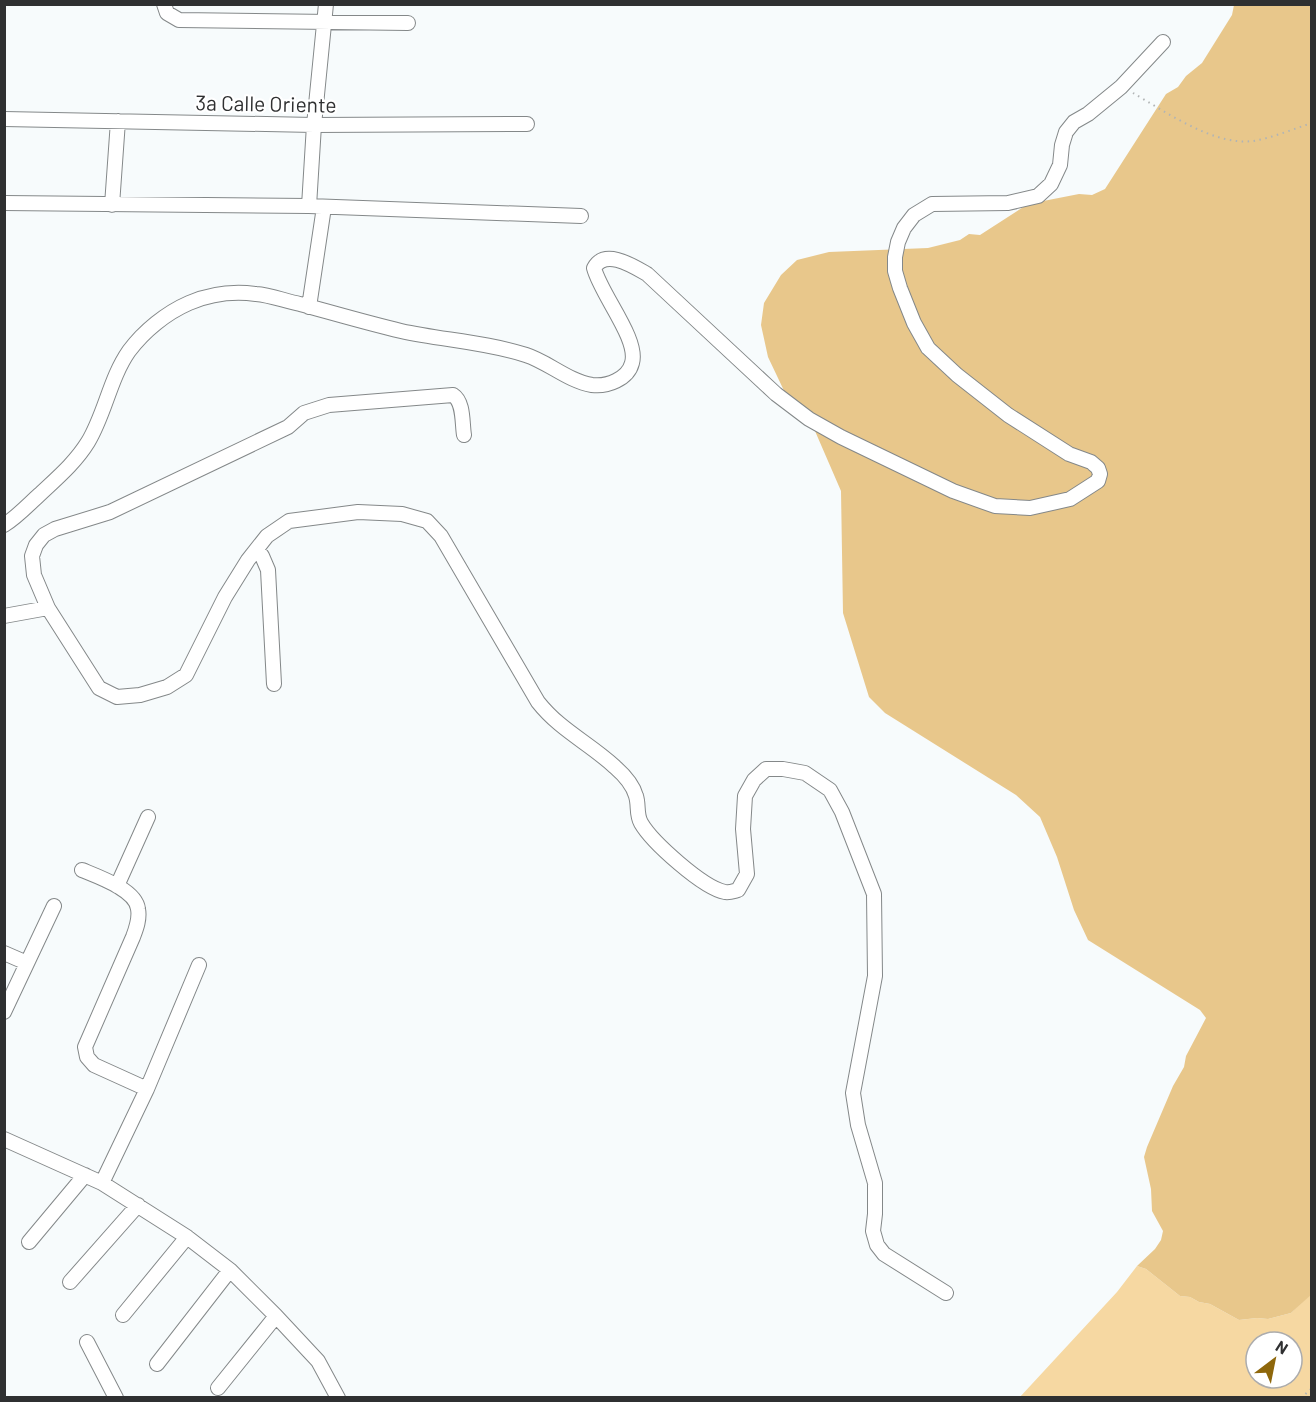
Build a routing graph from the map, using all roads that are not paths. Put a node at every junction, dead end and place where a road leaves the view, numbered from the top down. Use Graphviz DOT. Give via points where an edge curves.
graph roads {
  1 [pos="164,4"];
  2 [pos="326,4"];
  3 [pos="326,23"];
  4 [pos="408,23"];
  5 [pos="1163,42"];
  6 [pos="4,119"];
  7 [pos="118,121"];
  8 [pos="527,124"];
  9 [pos="314,125"];
  10 [pos="4,203"];
  11 [pos="112,205"];
  12 [pos="309,206"];
  13 [pos="324,207"];
  14 [pos="581,216"];
  15 [pos="309,307"];
  16 [pos="464,435"];
  17 [pos="4,525"];
  18 [pos="257,549"];
  19 [pos="48,608"];
  20 [pos="4,616"];
  21 [pos="274,684"];
  22 [pos="148,817"];
  23 [pos="82,870"];
  24 [pos="117,886"];
  25 [pos="54,906"];
  26 [pos="4,953"];
  27 [pos="27,963"];
  28 [pos="199,965"];
  29 [pos="4,1012"];
  30 [pos="147,1089"];
  31 [pos="4,1139"];
  32 [pos="85,1175"];
  33 [pos="102,1184"];
  34 [pos="138,1205"];
  35 [pos="187,1237"];
  36 [pos="29,1242"];
  37 [pos="230,1270"];
  38 [pos="70,1282"];
  39 [pos="946,1293"];
  40 [pos="123,1315"];
  41 [pos="276,1316"];
  42 [pos="87,1342"];
  43 [pos="157,1364"];
  44 [pos="218,1388"];
  45 [pos="116,1398"];
  46 [pos="339,1398"];
  1 -- 3 [label="street" via="167,13 179,20"];
  2 -- 3 [label="street"];
  3 -- 4 [label="street"];
  3 -- 9 [label="street"];
  5 -- 15 [label="street" via="1122,87 1074,122 1066,132 1060,165 1051,184 1038,196 1008,203 932,204 914,215 898,242 895,271 914,323 928,348 1008,415 1098,468 1098,481 1070,499 1030,508 995,506 953,491 841,437 776,394 647,274 627,263 604,258 594,268 633,348 632,364 624,377 606,384 581,382 525,355 403,331"];
  6 -- 7 [label="street, 3a Calle Oriente"];
  7 -- 9 [label="street, 3a Calle Oriente"];
  7 -- 11 [label="street"];
  8 -- 9 [label="street, 3a Calle Oriente"];
  9 -- 12 [label="street"];
  10 -- 11 [label="street"];
  11 -- 12 [label="street"];
  12 -- 13 [label="street"];
  13 -- 14 [label="street"];
  13 -- 15 [label="street"];
  15 -- 17 [label="street" via="256,294 233,293 210,295 169,312 129,351 88,442 72,464"];
  16 -- 19 [label="street" via="460,404 453,395 329,405 304,413 288,427 157,490 110,512 44,535 32,556 34,575"];
  18 -- 19 [label="street" via="225,597 186,675 167,687 140,695 117,697 99,688"];
  18 -- 21 [label="street" via="268,570"];
  18 -- 39 [label="street" via="267,536 289,521 312,517 358,512 402,514 426,521 441,536 538,702 551,718 615,767 632,786 641,824 672,857 702,881 726,893 738,890 747,874 745,796 754,780 766,769 783,769 805,773 830,790 874,894 875,976 853,1093 875,1183 873,1231 884,1254"];
  19 -- 20 [label="street"];
  22 -- 24 [label="street"];
  23 -- 24 [label="street"];
  24 -- 30 [label="street" via="133,897 139,909 138,922 85,1047 87,1058 94,1065"];
  25 -- 27 [label="street"];
  26 -- 27 [label="street"];
  27 -- 29 [label="street"];
  28 -- 30 [label="street"];
  30 -- 33 [label="street"];
  31 -- 32 [label="street"];
  32 -- 33 [label="street"];
  32 -- 36 [label="street"];
  33 -- 34 [label="street"];
  34 -- 35 [label="street"];
  34 -- 38 [label="street"];
  35 -- 37 [label="street"];
  35 -- 40 [label="street"];
  37 -- 41 [label="street"];
  37 -- 43 [label="street"];
  41 -- 44 [label="street"];
  41 -- 46 [label="street" via="318,1361"];
  42 -- 45 [label="street"];
}
